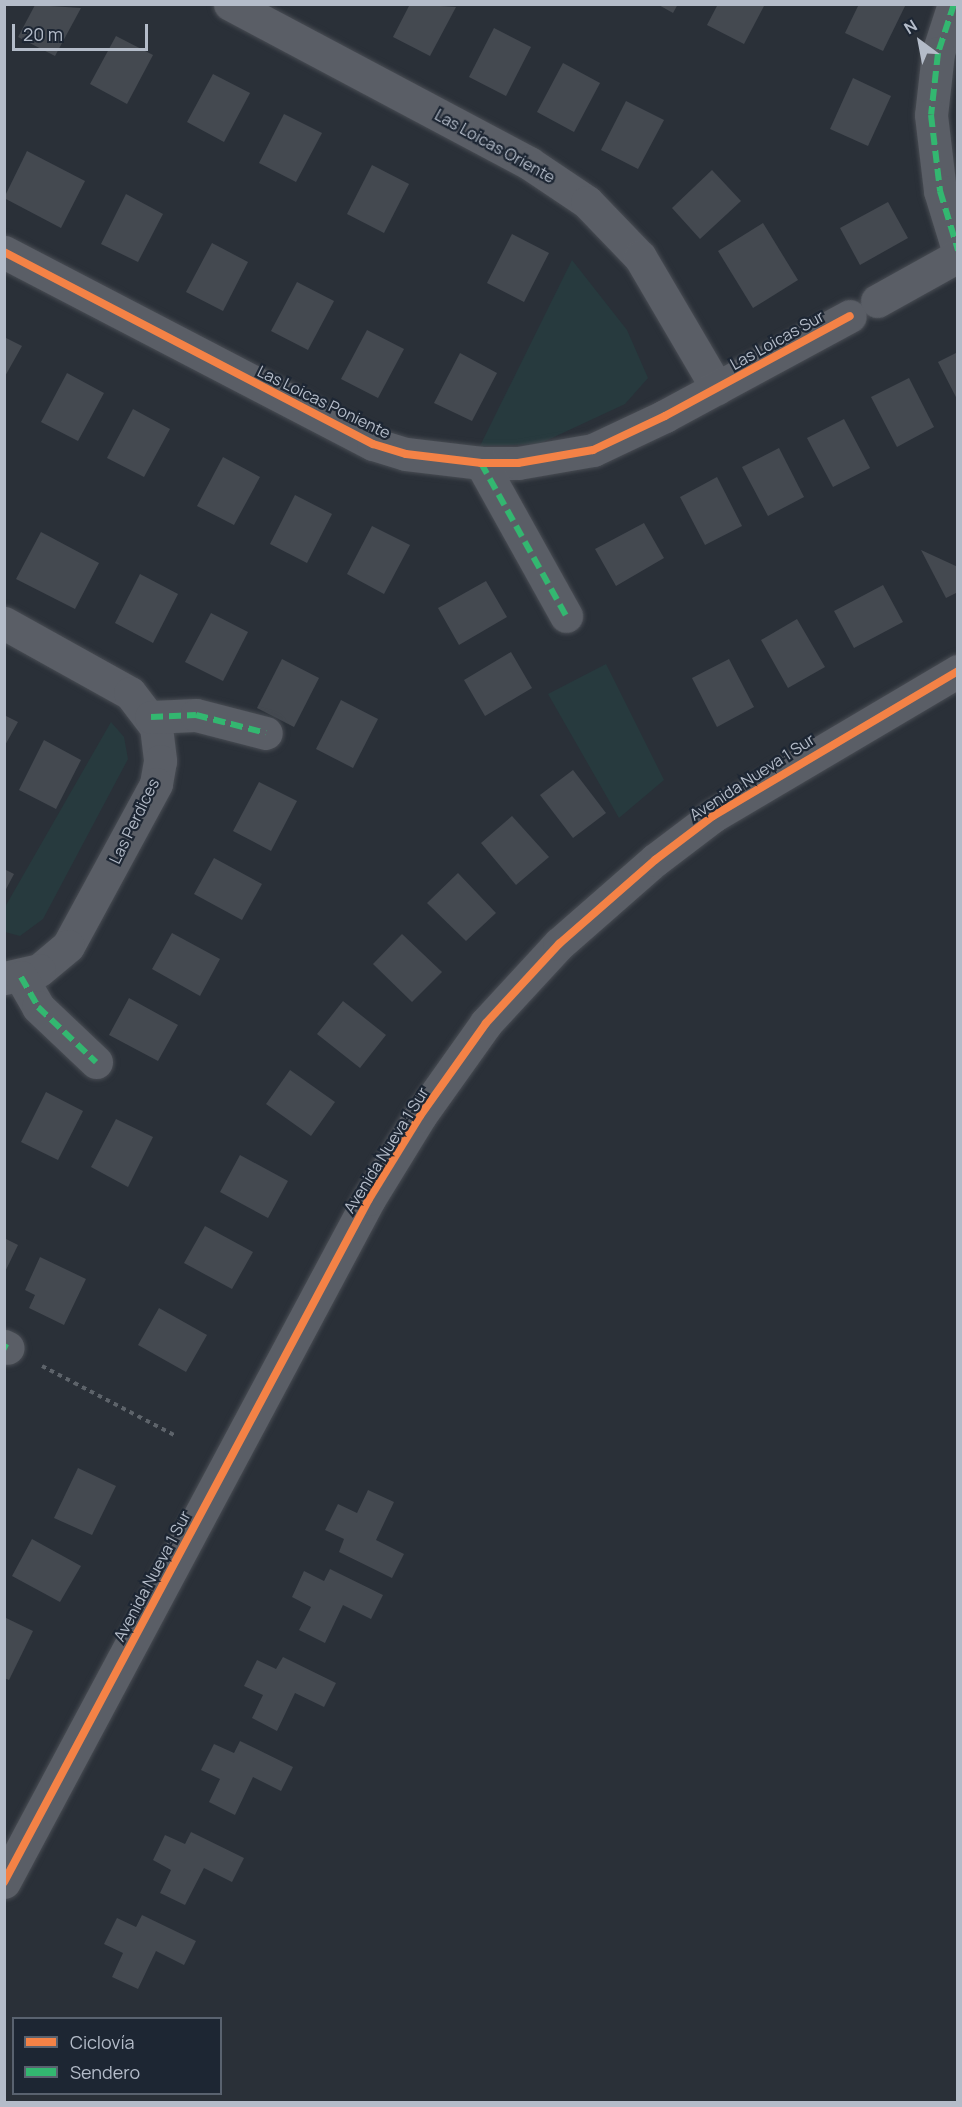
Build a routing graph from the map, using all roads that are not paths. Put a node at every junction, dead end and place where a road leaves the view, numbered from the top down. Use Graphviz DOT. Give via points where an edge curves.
graph roads {
  1 [pos="230,4"];
  2 [pos="954,4"];
  3 [pos="957,250"];
  4 [pos="4,252"];
  5 [pos="957,256"];
  6 [pos="717,388"];
  7 [pos="481,463"];
  8 [pos="566,616"];
  9 [pos="4,623"];
  10 [pos="957,671"];
  11 [pos="151,717"];
  12 [pos="266,734"];
  13 [pos="13,977"];
  14 [pos="96,1062"];
  15 [pos="4,1882"];
  1 -- 6 [label="street, Las Loicas Oriente" via="529,162 587,202 640,257"];
  2 -- 3 [label="street" via="938,53 931,115 940,191"];
  4 -- 7 [label="street, Las Loicas Poniente" via="373,444 406,454"];
  5 -- 6 [label="street, Las Loicas Sur"];
  6 -- 7 [label="street, Las Loicas Poniente" via="593,450 518,463"];
  7 -- 8 [label="street"];
  9 -- 11 [label="street, Las Perdices" via="116,682"];
  10 -- 15 [label="street, Avenida Nueva 1 Sur" via="713,816 655,860 559,944 486,1023 420,1116 369,1199"];
  11 -- 12 [label="street" via="196,715"];
  11 -- 13 [label="street, Las Perdices" via="160,750 156,784 68,946 55,960"];
  13 -- 14 [label="street" via="38,1007"];
}
